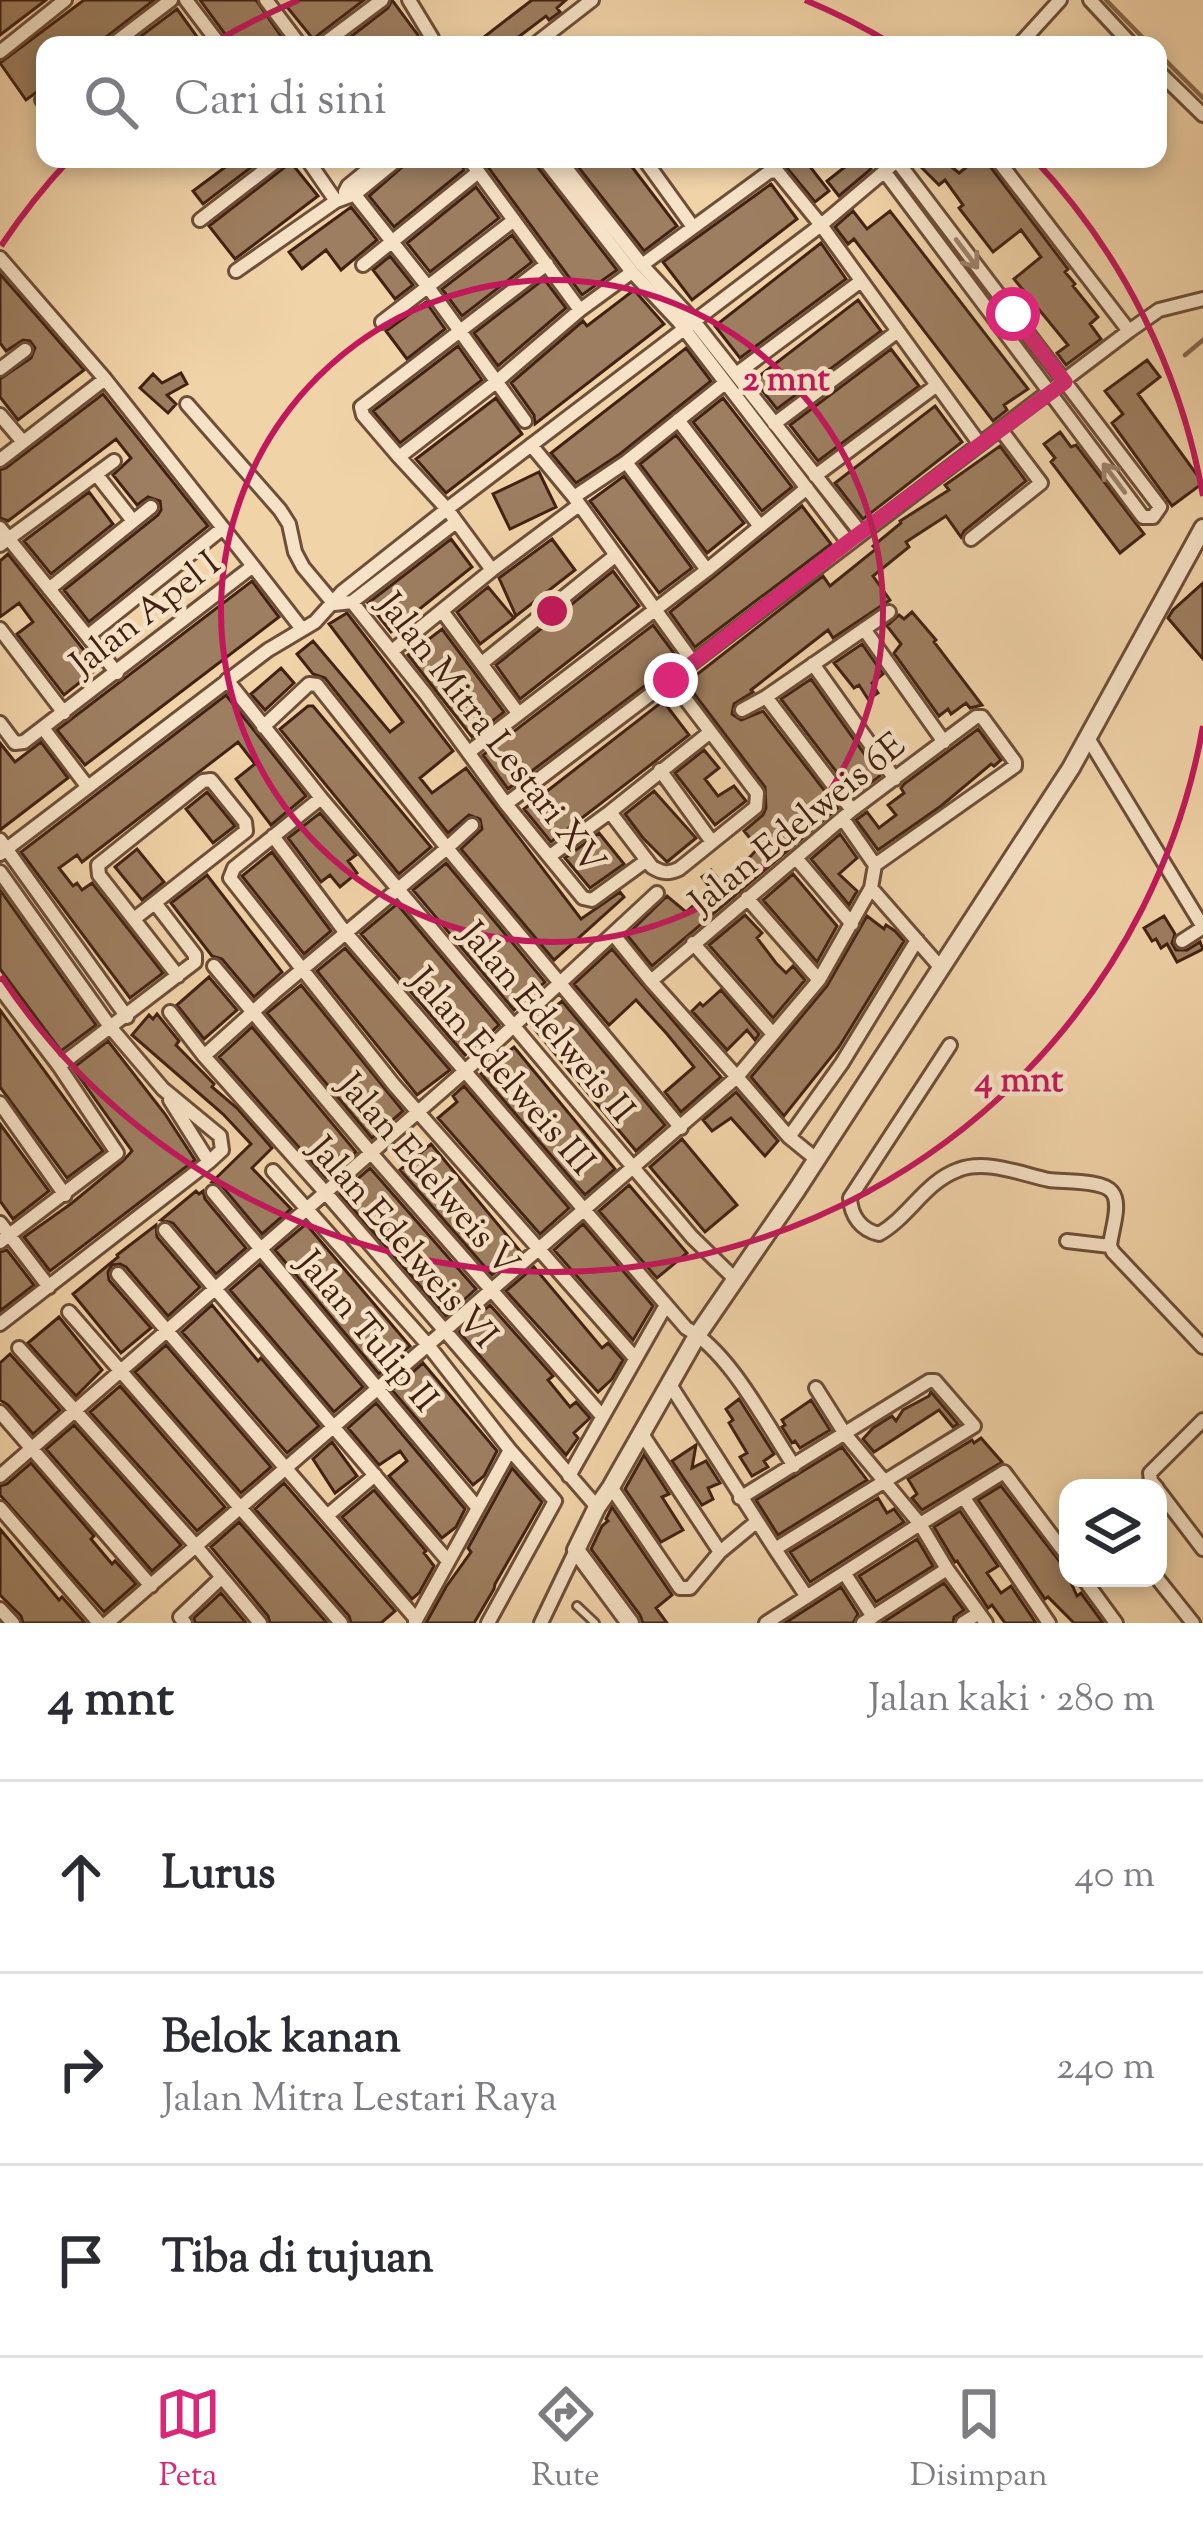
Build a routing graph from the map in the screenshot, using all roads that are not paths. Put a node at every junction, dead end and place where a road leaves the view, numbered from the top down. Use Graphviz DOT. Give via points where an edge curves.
graph roads {
  1 [pos="65,0"];
  2 [pos="171,0"];
  3 [pos="185,0"];
  4 [pos="382,0"];
  5 [pos="409,0"];
  6 [pos="592,0"];
  7 [pos="1060,0"];
  8 [pos="1090,0"];
  9 [pos="270,1"];
  10 [pos="132,29"];
  11 [pos="552,32"];
  12 [pos="123,36"];
  13 [pos="137,36"];
  14 [pos="213,36"];
  15 [pos="294,36"];
  16 [pos="334,36"];
  17 [pos="429,36"];
  18 [pos="546,36"];
  19 [pos="555,36"];
  20 [pos="1026,36"];
  21 [pos="1124,36"];
  22 [pos="0,52"];
  23 [pos="1167,80"];
  24 [pos="1203,115"];
  25 [pos="267,168"];
  26 [pos="317,168"];
  27 [pos="372,168"];
  28 [pos="385,168"];
  29 [pos="474,168"];
  30 [pos="552,168"];
  31 [pos="566,168"];
  32 [pos="650,168"];
  33 [pos="888,168"];
  34 [pos="904,168"];
  35 [pos="1004,168"];
  36 [pos="884,171"];
  37 [pos="477,173"];
  38 [pos="346,195"];
  39 [pos="200,220"];
  40 [pos="514,220"];
  41 [pos="820,225"];
  42 [pos="693,227"];
  43 [pos="391,242"];
  44 [pos="0,257"];
  45 [pos="548,264"];
  46 [pos="363,265"];
  47 [pos="637,269"];
  48 [pos="236,271"];
  49 [pos="861,281"];
  50 [pos="428,287"];
  51 [pos="1203,299"];
  52 [pos="580,310"];
  53 [pos="382,322"];
  54 [pos="688,324"];
  55 [pos="1130,331"];
  56 [pos="898,332"];
  57 [pos="461,333"];
  58 [pos="25,350"];
  59 [pos="0,369"];
  60 [pos="731,378"];
  61 [pos="104,379"];
  62 [pos="496,382"];
  63 [pos="1065,382"];
  64 [pos="937,385"];
  65 [pos="1049,393"];
  66 [pos="187,404"];
  67 [pos="0,416"];
  68 [pos="678,420"];
  69 [pos="525,421"];
  70 [pos="774,424"];
  71 [pos="1001,430"];
  72 [pos="22,442"];
  73 [pos="980,443"];
  74 [pos="531,445"];
  75 [pos="399,457"];
  76 [pos="0,460"];
  77 [pos="114,461"];
  78 [pos="626,462"];
  79 [pos="96,474"];
  80 [pos="811,482"];
  81 [pos="577,501"];
  82 [pos="151,507"];
  83 [pos="447,509"];
  84 [pos="134,521"];
  85 [pos="456,523"];
  86 [pos="759,525"];
  87 [pos="1203,528"];
  88 [pos="223,529"];
  89 [pos="861,533"];
  90 [pos="3,537"];
  91 [pos="971,539"];
  92 [pos="848,542"];
  93 [pos="616,555"];
  94 [pos="253,566"];
  95 [pos="492,570"];
  96 [pos="706,570"];
  97 [pos="49,589"];
  98 [pos="352,602"];
  99 [pos="442,611"];
  100 [pos="654,611"];
  101 [pos="889,612"];
  102 [pos="318,618"];
  103 [pos="0,629"];
  104 [pos="864,629"];
  105 [pos="88,636"];
  106 [pos="392,651"];
  107 [pos="693,662"];
  108 [pos="482,663"];
  109 [pos="813,664"];
  110 [pos="117,673"];
  111 [pos="227,680"];
  112 [pos="671,680"];
  113 [pos="766,697"];
  114 [pos="742,710"];
  115 [pos="64,713"];
  116 [pos="518,713"];
  117 [pos="0,723"];
  118 [pos="263,727"];
  119 [pos="43,728"];
  120 [pos="709,733"];
  121 [pos="1088,738"];
  122 [pos="944,742"];
  123 [pos="469,752"];
  124 [pos="660,770"];
  125 [pos="895,779"];
  126 [pos="87,786"];
  127 [pos="321,798"];
  128 [pos="506,804"];
  129 [pos="610,812"];
  130 [pos="848,814"];
  131 [pos="472,825"];
  132 [pos="273,836"];
  133 [pos="712,842"];
  134 [pos="3,848"];
  135 [pos="447,848"];
  136 [pos="550,856"];
  137 [pos="796,858"];
  138 [pos="647,860"];
  139 [pos="875,865"];
  140 [pos="0,872"];
  141 [pos="871,889"];
  142 [pos="399,890"];
  143 [pos="657,893"];
  144 [pos="747,898"];
  145 [pos="155,903"];
  146 [pos="134,919"];
  147 [pos="852,924"];
  148 [pos="1203,927"];
  149 [pos="345,932"];
  150 [pos="613,934"];
  151 [pos="917,940"];
  152 [pos="1182,941"];
  153 [pos="693,944"];
  154 [pos="214,966"];
  155 [pos="941,968"];
  156 [pos="302,970"];
  157 [pos="178,976"];
  158 [pos="819,980"];
  159 [pos="651,981"];
  160 [pos="562,983"];
  161 [pos="0,988"];
  162 [pos="254,1011"];
  163 [pos="170,1012"];
  164 [pos="119,1023"];
  165 [pos="515,1027"];
  166 [pos="772,1033"];
  167 [pos="950,1045"];
  168 [pos="204,1056"];
  169 [pos="59,1066"];
  170 [pos="465,1071"];
  171 [pos="737,1077"];
  172 [pos="163,1089"];
  173 [pos="0,1103"];
  174 [pos="418,1112"];
  175 [pos="681,1128"];
  176 [pos="789,1137"];
  177 [pos="372,1154"];
  178 [pos="816,1159"];
  179 [pos="209,1162"];
  180 [pos="635,1168"];
  181 [pos="273,1171"];
  182 [pos="213,1192"];
  183 [pos="65,1196"];
  184 [pos="316,1200"];
  185 [pos="584,1210"];
  186 [pos="165,1230"];
  187 [pos="3,1234"];
  188 [pos="1067,1241"];
  189 [pos="1110,1246"];
  190 [pos="261,1247"];
  191 [pos="539,1249"];
  192 [pos="729,1272"];
  193 [pos="118,1274"];
  194 [pos="49,1287"];
  195 [pos="215,1288"];
  196 [pos="490,1290"];
  197 [pos="669,1308"];
  198 [pos="69,1312"];
  199 [pos="0,1324"];
  200 [pos="169,1330"];
  201 [pos="692,1331"];
  202 [pos="435,1338"];
  203 [pos="1203,1347"];
  204 [pos="19,1348"];
  205 [pos="635,1358"];
  206 [pos="120,1372"];
  207 [pos="669,1383"];
  208 [pos="816,1388"];
  209 [pos="377,1390"];
  210 [pos="75,1411"];
  211 [pos="0,1412"];
  212 [pos="602,1416"];
  213 [pos="1203,1420"];
  214 [pos="333,1426"];
  215 [pos="642,1434"];
  216 [pos="845,1434"];
  217 [pos="32,1450"];
  218 [pos="510,1450"];
  219 [pos="794,1466"];
  220 [pos="285,1467"];
  221 [pos="376,1475"];
  222 [pos="0,1476"];
  223 [pos="572,1479"];
  224 [pos="1151,1479"];
  225 [pos="884,1483"];
  226 [pos="611,1487"];
  227 [pos="740,1498"];
  228 [pos="964,1498"];
  229 [pos="594,1505"];
  230 [pos="1167,1505"];
  231 [pos="477,1507"];
  232 [pos="0,1508"];
  233 [pos="240,1510"];
  234 [pos="328,1515"];
  235 [pos="755,1522"];
  236 [pos="920,1524"];
  237 [pos="1059,1545"];
  238 [pos="195,1546"];
  239 [pos="1203,1549"];
  240 [pos="576,1550"];
  241 [pos="775,1550"];
  242 [pos="720,1552"];
  243 [pos="448,1562"];
  244 [pos="947,1569"];
  245 [pos="845,1574"];
  246 [pos="221,1578"];
  247 [pos="152,1586"];
  248 [pos="1090,1587"];
  249 [pos="1164,1587"];
  250 [pos="808,1597"];
  251 [pos="577,1606"];
  252 [pos="0,1609"];
  253 [pos="983,1618"];
  254 [pos="868,1620"];
  255 [pos="179,1621"];
  256 [pos="415,1621"];
  257 [pos="13,1623"];
  258 [pos="103,1623"];
  259 [pos="260,1623"];
  260 [pos="340,1623"];
  261 [pos="488,1623"];
  262 [pos="541,1623"];
  263 [pos="595,1623"];
  264 [pos="630,1623"];
  265 [pos="766,1623"];
  266 [pos="963,1623"];
  267 [pos="1049,1623"];
  268 [pos="1116,1623"];
  269 [pos="1192,1623"];
  1 -- 22 [label="street"];
  2 -- 10 [label="street"];
  3 -- 14 [label="street"];
  4 -- 16 [label="street"];
  5 -- 17 [label="street"];
  6 -- 11 [label="street"];
  7 -- 20 [label="street"];
  8 -- 21 [label="street"];
  9 -- 15 [label="street"];
  10 -- 12 [label="street"];
  10 -- 13 [label="street"];
  11 -- 18 [label="street"];
  11 -- 19 [label="street"];
  23 -- 24 [label="street"];
  25 -- 39 [label="street"];
  26 -- 38 [label="street"];
  27 -- 38 [label="street"];
  28 -- 38 [label="street"];
  29 -- 37 [label="street"];
  30 -- 47 [label="street"];
  31 -- 47 [label="street"];
  32 -- 42 [label="street"];
  33 -- 36 [label="street"];
  34 -- 63 [label="street, one-way"];
  35 -- 55 [label="street"];
  36 -- 41 [label="street"];
  36 -- 65 [label="street"];
  37 -- 40 [label="street"];
  37 -- 43 [label="street"];
  38 -- 43 [label="street"];
  38 -- 48 [label="street"];
  40 -- 45 [label="street"];
  40 -- 50 [label="street"];
  41 -- 42 [label="street" via="773,170"];
  41 -- 49 [label="street"];
  41 -- 54 [label="street"];
  42 -- 47 [label="street"];
  43 -- 46 [label="street"];
  43 -- 50 [label="street"];
  44 -- 61 [label="street, Jalan Apel I"];
  45 -- 52 [label="street"];
  45 -- 57 [label="street"];
  47 -- 52 [label="street"];
  47 -- 54 [label="street"];
  49 -- 56 [label="street"];
  49 -- 60 [label="street"];
  50 -- 53 [label="street"];
  50 -- 57 [label="street"];
  51 -- 55 [label="street" via="1159,310"];
  52 -- 62 [label="street"];
  54 -- 60 [label="street"];
  54 -- 74 [label="street"];
  55 -- 63 [label="street"];
  56 -- 64 [label="street"];
  56 -- 70 [label="street"];
  57 -- 62 [label="street"];
  57 -- 75 [label="street" via="361,406"];
  58 -- 59 [label="street"];
  60 -- 68 [label="street"];
  60 -- 70 [label="street"];
  60 -- 80 [label="street"];
  61 -- 72 [label="street"];
  61 -- 88 [label="street, Jalan Apel I"];
  62 -- 69 [label="street"];
  62 -- 75 [label="street"];
  63 -- 65 [label="street"];
  63 -- 65 [label="street, one-way" via="1160,507 1154,517 1143,517"];
  64 -- 73 [label="street"];
  64 -- 80 [label="street"];
  65 -- 71 [label="street"];
  66 -- 102 [label="street" via="289,524"];
  67 -- 72 [label="street"];
  68 -- 78 [label="street"];
  68 -- 86 [label="street"];
  70 -- 80 [label="street"];
  71 -- 73 [label="street"];
  71 -- 91 [label="street" via="1041,483"];
  72 -- 76 [label="street"];
  73 -- 89 [label="street"];
  74 -- 81 [label="street"];
  74 -- 83 [label="street"];
  75 -- 83 [label="street"];
  77 -- 79 [label="street"];
  78 -- 81 [label="street"];
  78 -- 96 [label="street"];
  79 -- 84 [label="street"];
  79 -- 90 [label="street"];
  80 -- 86 [label="street"];
  80 -- 89 [label="street"];
  80 -- 92 [label="street"];
  81 -- 93 [label="street"];
  81 -- 95 [label="street"];
  82 -- 84 [label="street"];
  83 -- 85 [label="street"];
  83 -- 102 [label="street"];
  84 -- 97 [label="street"];
  85 -- 95 [label="street"];
  85 -- 98 [label="street"];
  86 -- 96 [label="street"];
  87 -- 121 [label="street"];
  88 -- 94 [label="street, Jalan Apel I"];
  88 -- 105 [label="street"];
  89 -- 92 [label="street"];
  90 -- 97 [label="street"];
  92 -- 107 [label="street"];
  93 -- 100 [label="street"];
  93 -- 108 [label="street"];
  94 -- 102 [label="street"];
  94 -- 110 [label="street, Jalan Apel I"];
  95 -- 99 [label="street"];
  96 -- 100 [label="street"];
  97 -- 105 [label="street"];
  98 -- 102 [label="street"];
  98 -- 106 [label="street, Jalan Mitra Lestari XV"];
  99 -- 106 [label="street"];
  99 -- 108 [label="street"];
  100 -- 107 [label="street"];
  100 -- 116 [label="street"];
  101 -- 104 [label="street"];
  102 -- 111 [label="street"];
  103 -- 115 [label="street"];
  104 -- 109 [label="street"];
  104 -- 122 [label="street"];
  105 -- 110 [label="street"];
  106 -- 123 [label="street, Jalan Mitra Lestari XV"];
  107 -- 112 [label="street"];
  108 -- 116 [label="street"];
  109 -- 113 [label="street"];
  109 -- 125 [label="street"];
  110 -- 115 [label="street, Jalan Apel I"];
  111 -- 118 [label="street, Jalan Edelweis II"];
  111 -- 126 [label="street"];
  112 -- 120 [label="street"];
  112 -- 128 [label="street"];
  113 -- 114 [label="street"];
  113 -- 130 [label="street"];
  115 -- 119 [label="street, Jalan Apel I"];
  116 -- 123 [label="street"];
  117 -- 119 [label="street" via="20,743"];
  118 -- 127 [label="street, Jalan Edelweis II"];
  118 -- 135 [label="street" via="298,692 317,686"];
  119 -- 126 [label="street"];
  120 -- 124 [label="street"];
  120 -- 133 [label="street" via="759,799"];
  121 -- 148 [label="street"];
  121 -- 155 [label="street"];
  122 -- 125 [label="street, Jalan Edelweis 6E"];
  122 -- 139 [label="street, Jalan Edelweis 6E" via="982,717 1015,766"];
  123 -- 128 [label="street, Jalan Mitra Lestari XV"];
  124 -- 129 [label="street"];
  124 -- 133 [label="street"];
  125 -- 130 [label="street, Jalan Edelweis 6E"];
  126 -- 134 [label="street"];
  127 -- 132 [label="street"];
  127 -- 142 [label="street, Jalan Edelweis II"];
  128 -- 136 [label="street, Jalan Mitra Lestari XV"];
  129 -- 136 [label="street"];
  129 -- 138 [label="street"];
  130 -- 137 [label="street, Jalan Edelweis 6E"];
  130 -- 139 [label="street"];
  131 -- 135 [label="street"];
  132 -- 149 [label="street, Jalan Edelweis III"];
  132 -- 156 [label="street" via="230,878"];
  133 -- 138 [label="street" via="671,873"];
  134 -- 164 [label="street"];
  135 -- 142 [label="street"];
  135 -- 160 [label="street"];
  136 -- 138 [label="street, Jalan Mitra Lestari XV" via="587,900"];
  137 -- 144 [label="street, Jalan Edelweis 6E"];
  137 -- 147 [label="street"];
  139 -- 141 [label="street"];
  140 -- 164 [label="street"];
  141 -- 147 [label="street"];
  141 -- 151 [label="street"];
  142 -- 149 [label="street"];
  142 -- 165 [label="street, Jalan Edelweis II"];
  143 -- 150 [label="street"];
  144 -- 153 [label="street, Jalan Edelweis 6E"];
  144 -- 158 [label="street"];
  145 -- 146 [label="street"];
  145 -- 146 [label="street" via="246,831 212,781 98,865"];
  145 -- 157 [label="street" via="195,955"];
  146 -- 157 [label="street"];
  147 -- 158 [label="street"];
  148 -- 152 [label="street"];
  149 -- 156 [label="street"];
  149 -- 170 [label="street, Jalan Edelweis III"];
  150 -- 159 [label="street"];
  150 -- 160 [label="street"];
  151 -- 155 [label="street"];
  151 -- 176 [label="street"];
  153 -- 159 [label="street, Jalan Edelweis 6E"];
  153 -- 166 [label="street"];
  154 -- 162 [label="street, Jalan Edelweis V"];
  155 -- 178 [label="street"];
  156 -- 162 [label="street"];
  156 -- 174 [label="street"];
  157 -- 164 [label="street"];
  158 -- 166 [label="street"];
  159 -- 171 [label="street"];
  160 -- 165 [label="street"];
  160 -- 175 [label="street"];
  161 -- 169 [label="street"];
  162 -- 168 [label="street"];
  162 -- 177 [label="street, Jalan Edelweis V"];
  163 -- 168 [label="street, Jalan Edelweis VI"];
  164 -- 169 [label="street"];
  164 -- 172 [label="street"];
  165 -- 170 [label="street"];
  165 -- 180 [label="street, Jalan Edelweis II"];
  166 -- 171 [label="street"];
  167 -- 189 [label="street" via="850,1198 861,1225 879,1234 937,1180 963,1167 988,1168 1104,1186 1117,1204"];
  168 -- 184 [label="street, Jalan Edelweis VI"];
  169 -- 183 [label="street" via="117,1154"];
  170 -- 174 [label="street"];
  170 -- 185 [label="street, Jalan Edelweis III"];
  171 -- 175 [label="street"];
  171 -- 176 [label="street"];
  172 -- 179 [label="street"];
  172 -- 179 [label="street" via="220,1136 222,1150"];
  173 -- 183 [label="street"];
  174 -- 177 [label="street"];
  174 -- 191 [label="street"];
  175 -- 180 [label="street"];
  176 -- 178 [label="street"];
  177 -- 184 [label="street"];
  177 -- 196 [label="street, Jalan Edelweis V"];
  178 -- 192 [label="street"];
  179 -- 194 [label="street"];
  180 -- 185 [label="street"];
  180 -- 192 [label="street, Jalan Edelweis II"];
  181 -- 184 [label="street"];
  182 -- 190 [label="street, Jalan Tulip II"];
  183 -- 187 [label="street"];
  184 -- 190 [label="street"];
  184 -- 202 [label="street"];
  184 -- 202 [label="street, Jalan Edelweis VI"];
  185 -- 191 [label="street"];
  185 -- 197 [label="street, Jalan Edelweis III"];
  186 -- 195 [label="street"];
  187 -- 194 [label="street"];
  188 -- 189 [label="street"];
  189 -- 203 [label="street"];
  190 -- 195 [label="street"];
  190 -- 209 [label="street, Jalan Tulip II"];
  191 -- 196 [label="street"];
  191 -- 205 [label="street"];
  192 -- 201 [label="street"];
  193 -- 200 [label="street"];
  194 -- 199 [label="street"];
  195 -- 200 [label="street"];
  195 -- 214 [label="street"];
  196 -- 202 [label="street"];
  196 -- 212 [label="street, Jalan Edelweis V"];
  197 -- 201 [label="street, Jalan Edelweis III"];
  197 -- 205 [label="street"];
  198 -- 206 [label="street"];
  200 -- 206 [label="street"];
  200 -- 220 [label="street"];
  201 -- 207 [label="street"];
  201 -- 219 [label="street, Jalan Edelweis III" via="728,1365"];
  202 -- 209 [label="street"];
  202 -- 218 [label="street"];
  202 -- 223 [label="street, Jalan Edelweis VI"];
  204 -- 210 [label="street"];
  205 -- 212 [label="street"];
  206 -- 210 [label="street"];
  206 -- 233 [label="street"];
  207 -- 215 [label="street"];
  207 -- 227 [label="street"];
  208 -- 216 [label="street"];
  209 -- 214 [label="street"];
  209 -- 231 [label="street, Jalan Tulip II"];
  210 -- 217 [label="street"];
  210 -- 238 [label="street"];
  211 -- 217 [label="street"];
  212 -- 223 [label="street"];
  213 -- 224 [label="street"];
  214 -- 220 [label="street"];
  214 -- 221 [label="street"];
  215 -- 226 [label="street"];
  215 -- 242 [label="street"];
  216 -- 219 [label="street"];
  216 -- 225 [label="street"];
  216 -- 225 [label="street" via="929,1381 974,1426"];
  217 -- 222 [label="street"];
  217 -- 247 [label="street"];
  218 -- 231 [label="street"];
  218 -- 261 [label="street" via="555,1501"];
  219 -- 227 [label="street"];
  220 -- 233 [label="street"];
  220 -- 234 [label="street"];
  221 -- 234 [label="street"];
  221 -- 243 [label="street"];
  223 -- 229 [label="street, Jalan Edelweis VI"];
  225 -- 236 [label="street"];
  225 -- 241 [label="street"];
  226 -- 229 [label="street"];
  226 -- 242 [label="street" via="680,1588 690,1588"];
  227 -- 235 [label="street"];
  228 -- 236 [label="street"];
  228 -- 237 [label="street" via="1006,1473"];
  228 -- 267 [label="street"];
  229 -- 240 [label="street"];
  230 -- 239 [label="street"];
  231 -- 243 [label="street"];
  232 -- 258 [label="street"];
  233 -- 238 [label="street"];
  233 -- 260 [label="street"];
  234 -- 256 [label="street"];
  235 -- 241 [label="street"];
  235 -- 242 [label="street"];
  236 -- 244 [label="street"];
  236 -- 245 [label="street"];
  238 -- 246 [label="street"];
  238 -- 247 [label="street"];
  240 -- 262 [label="street"];
  240 -- 264 [label="street"];
  241 -- 250 [label="street"];
  243 -- 256 [label="street"];
  244 -- 253 [label="street"];
  244 -- 254 [label="street"];
  245 -- 250 [label="street"];
  245 -- 254 [label="street"];
  246 -- 255 [label="street"];
  246 -- 259 [label="street"];
  247 -- 258 [label="street"];
  248 -- 268 [label="street"];
  249 -- 269 [label="street"];
  250 -- 265 [label="street"];
  251 -- 263 [label="lane"];
  252 -- 257 [label="street"];
  253 -- 266 [label="street"];
}
